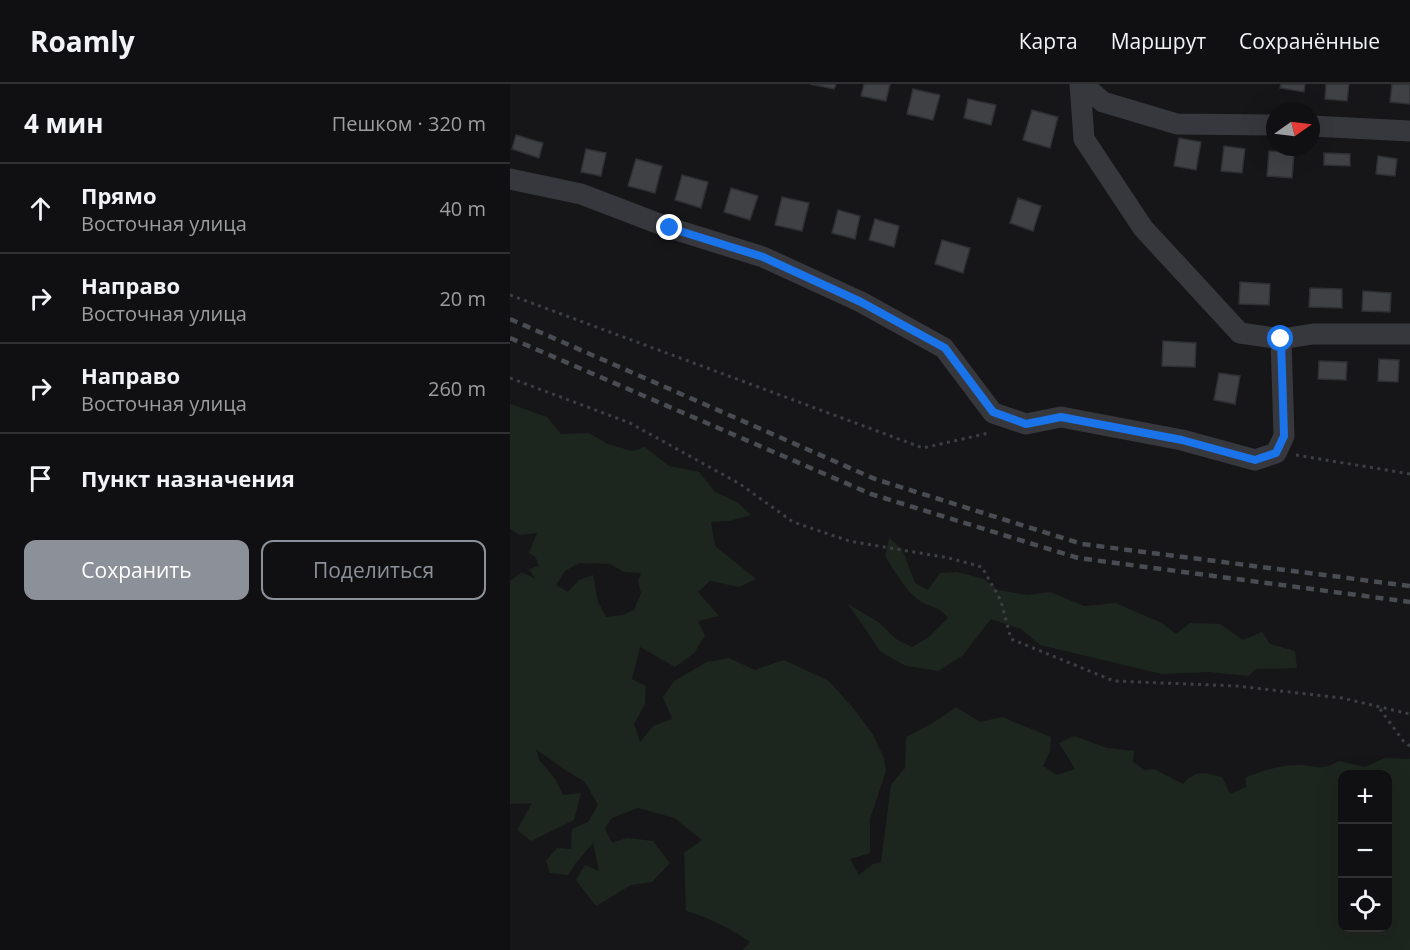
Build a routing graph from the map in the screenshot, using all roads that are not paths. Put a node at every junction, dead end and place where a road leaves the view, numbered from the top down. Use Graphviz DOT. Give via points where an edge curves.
graph roads {
  1 [pos="1081,84"];
  2 [pos="1266,125"];
  3 [pos="1320,126"];
  4 [pos="1410,130"];
  5 [pos="510,179"];
  6 [pos="1410,334"];
  7 [pos="1281,339"];
  1 -- 2 [label="street" via="1103,102 1177,124"];
  1 -- 7 [label="street" via="1084,139 1143,228 1240,333"];
  3 -- 4 [label="street"];
  5 -- 7 [label="street" via="580,194 763,257 861,302 945,348 993,412 1026,424 1061,417 1182,440 1255,460 1276,453 1284,436"];
  6 -- 7 [label="street" via="1313,334"];
}
